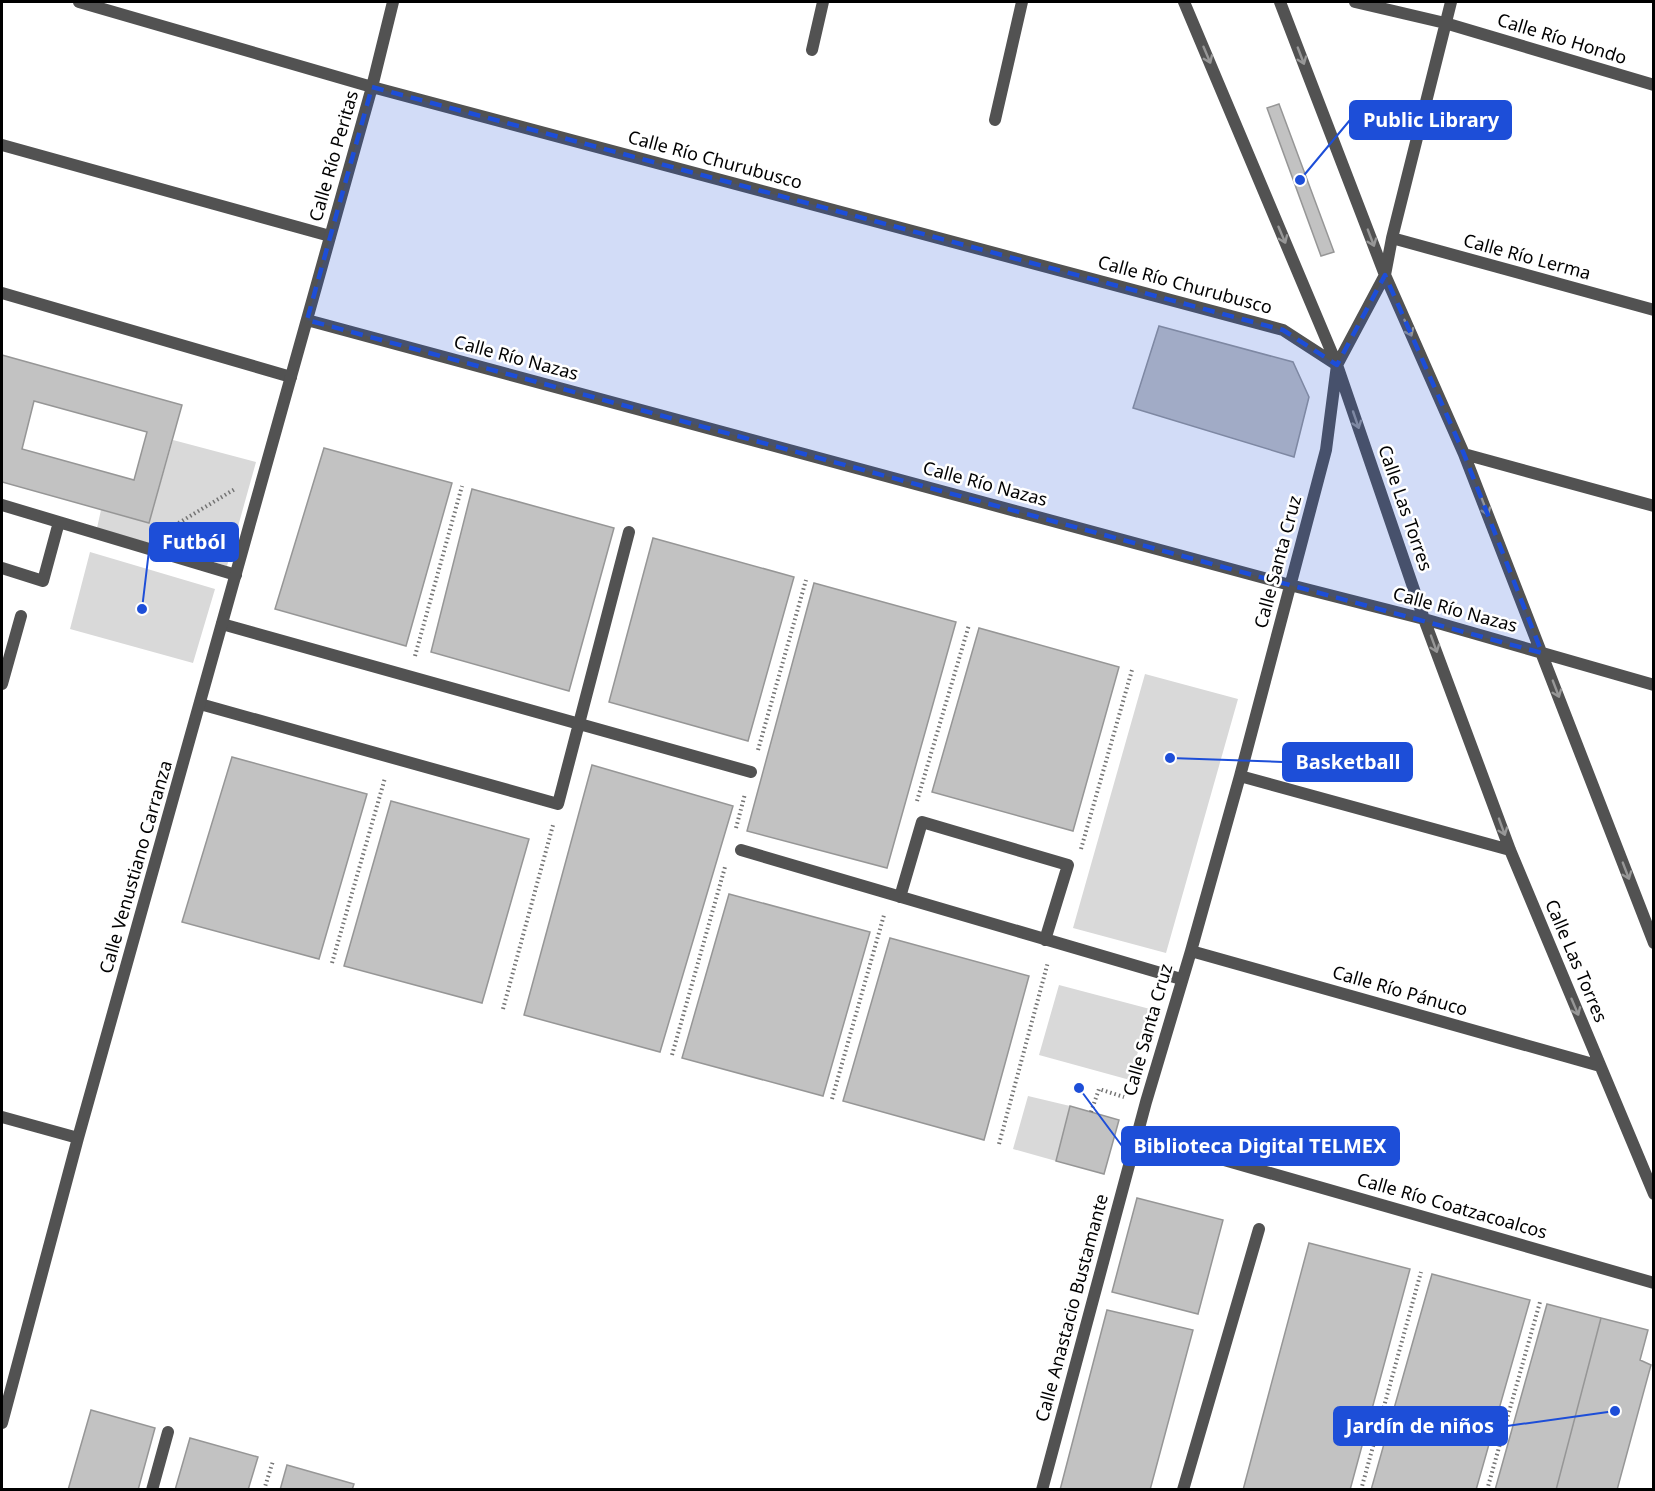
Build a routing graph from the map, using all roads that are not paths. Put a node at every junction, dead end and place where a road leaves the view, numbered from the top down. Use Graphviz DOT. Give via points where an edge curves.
graph roads {
  1 [pos="78,2"];
  2 [pos="393,2"];
  3 [pos="823,2"];
  4 [pos="1022,2"];
  5 [pos="1184,2"];
  6 [pos="1280,2"];
  7 [pos="1354,2"];
  8 [pos="1451,2"];
  9 [pos="1445,22"];
  10 [pos="812,50"];
  11 [pos="1653,85"];
  12 [pos="372,87"];
  13 [pos="995,120"];
  14 [pos="2,145"];
  15 [pos="330,236"];
  16 [pos="1392,238"];
  17 [pos="1385,275"];
  18 [pos="2,294"];
  19 [pos="1653,310"];
  20 [pos="307,320"];
  21 [pos="1337,365"];
  22 [pos="291,377"];
  23 [pos="1464,454"];
  24 [pos="2,505"];
  25 [pos="1653,506"];
  26 [pos="59,522"];
  27 [pos="630,532"];
  28 [pos="2,568"];
  29 [pos="236,576"];
  30 [pos="1290,585"];
  31 [pos="21,616"];
  32 [pos="1424,619"];
  33 [pos="222,624"];
  34 [pos="1542,653"];
  35 [pos="2,684"];
  36 [pos="1653,685"];
  37 [pos="201,704"];
  38 [pos="579,724"];
  39 [pos="751,772"];
  40 [pos="1240,776"];
  41 [pos="741,850"];
  42 [pos="1510,850"];
  43 [pos="894,895"];
  44 [pos="1638,903"];
  45 [pos="1653,907"];
  46 [pos="1049,941"];
  47 [pos="1653,943"];
  48 [pos="1191,951"];
  49 [pos="1181,979"];
  50 [pos="1600,1066"];
  51 [pos="2,1117"];
  52 [pos="1137,1135"];
  53 [pos="78,1138"];
  54 [pos="1653,1194"];
  55 [pos="1258,1229"];
  56 [pos="1653,1283"];
  57 [pos="2,1423"];
  58 [pos="168,1432"];
  59 [pos="152,1490"];
  60 [pos="1042,1490"];
  61 [pos="1183,1490"];
  1 -- 12 [label="street, Calle Río Churubusco"];
  2 -- 12 [label="street, Calle Río Peritas"];
  3 -- 10 [label="street"];
  4 -- 13 [label="street"];
  5 -- 21 [label="street, Calle Las Torres, one-way"];
  6 -- 17 [label="street, one-way"];
  7 -- 9 [label="street, Calle Río Hondo"];
  8 -- 9 [label="street, Calle Santa Cruz"];
  9 -- 11 [label="street, Calle Río Hondo"];
  9 -- 16 [label="street, Calle Santa Cruz"];
  12 -- 15 [label="street, Calle Río Peritas"];
  12 -- 21 [label="street, Calle Río Churubusco" via="1283,330"];
  14 -- 15 [label="street"];
  15 -- 20 [label="street, Calle Río Peritas"];
  16 -- 17 [label="street, Calle Santa Cruz"];
  16 -- 19 [label="street, Calle Río Lerma"];
  17 -- 21 [label="street, Calle Santa Cruz"];
  17 -- 23 [label="street, one-way"];
  18 -- 22 [label="street"];
  20 -- 22 [label="street, Calle Venustiano Carranza"];
  20 -- 30 [label="street, Calle Río Nazas"];
  21 -- 30 [label="street, Calle Santa Cruz" via="1326,450"];
  21 -- 32 [label="street, Calle Las Torres, one-way"];
  22 -- 29 [label="street, Calle Venustiano Carranza"];
  23 -- 25 [label="street"];
  23 -- 34 [label="street, one-way"];
  24 -- 26 [label="street"];
  26 -- 28 [label="street" via="43,581"];
  26 -- 29 [label="street"];
  27 -- 38 [label="street"];
  29 -- 33 [label="street, Calle Venustiano Carranza"];
  30 -- 32 [label="street, Calle Río Nazas"];
  30 -- 40 [label="street, Calle Santa Cruz"];
  31 -- 35 [label="street"];
  32 -- 34 [label="street, Calle Río Nazas"];
  32 -- 42 [label="street, Calle Las Torres, one-way"];
  33 -- 37 [label="street, Calle Venustiano Carranza"];
  33 -- 38 [label="street"];
  34 -- 36 [label="street, Calle Río Nazas"];
  34 -- 44 [label="street, one-way"];
  37 -- 38 [label="street" via="558,804"];
  37 -- 53 [label="street, Calle Venustiano Carranza"];
  38 -- 39 [label="street"];
  40 -- 42 [label="street"];
  40 -- 48 [label="street, Calle Santa Cruz"];
  41 -- 43 [label="street"];
  42 -- 50 [label="street, Calle Las Torres, one-way"];
  43 -- 46 [label="street"];
  43 -- 46 [label="street" via="922,822 1012,848 1068,865"];
  44 -- 45 [label="street"];
  44 -- 47 [label="street"];
  46 -- 49 [label="street"];
  48 -- 49 [label="street, Calle Santa Cruz"];
  48 -- 50 [label="street, Calle Río Pánuco"];
  49 -- 52 [label="street, Calle Santa Cruz"];
  50 -- 54 [label="street, Calle Las Torres"];
  51 -- 53 [label="street"];
  52 -- 56 [label="street, Calle Río Coatzacoalcos"];
  52 -- 60 [label="street, Calle Anastacio Bustamante"];
  53 -- 57 [label="street, Calle Venustiano Carranza"];
  55 -- 61 [label="street"];
  58 -- 59 [label="street"];
}
